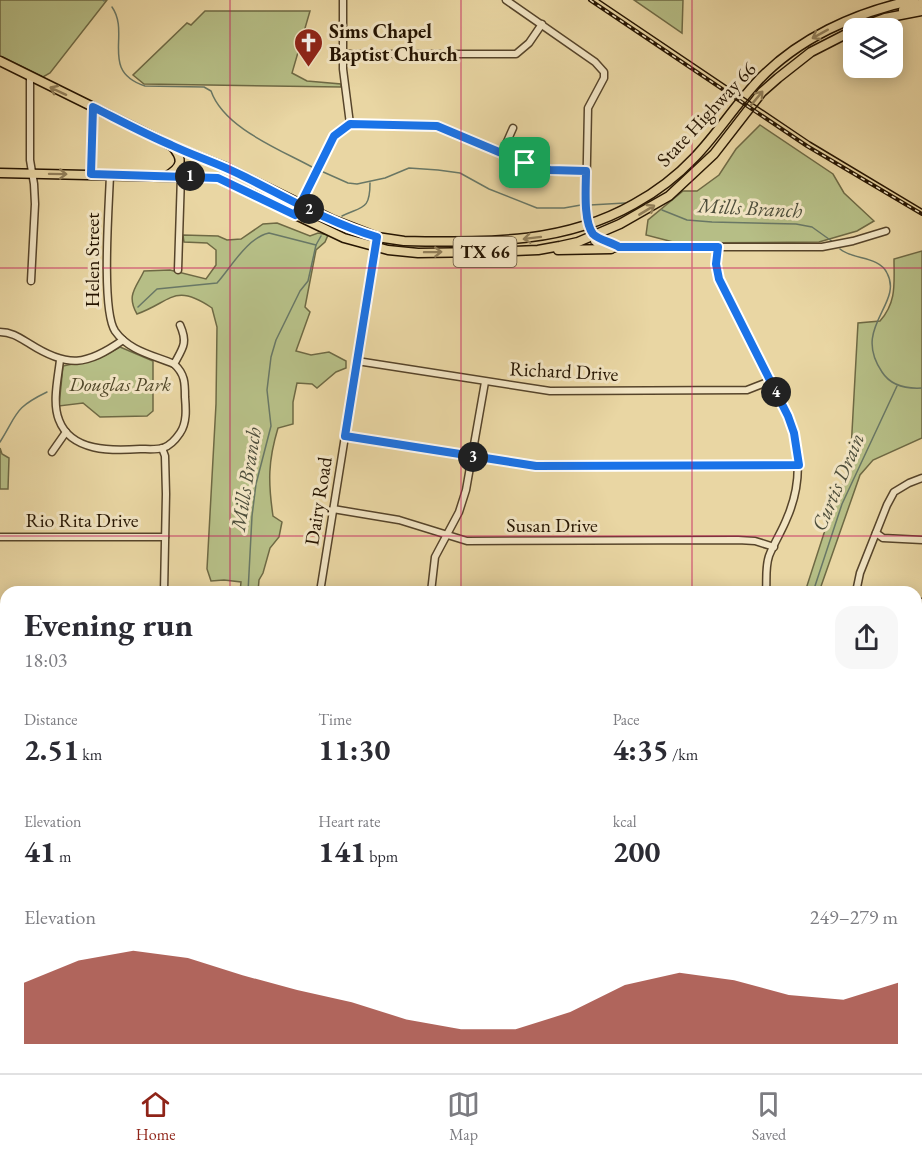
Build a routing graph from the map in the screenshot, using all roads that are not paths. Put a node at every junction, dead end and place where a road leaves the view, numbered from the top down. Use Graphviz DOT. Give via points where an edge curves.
graph roads {
  1 [pos="343,0"];
  2 [pos="506,0"];
  3 [pos="914,0"];
  4 [pos="922,3"];
  5 [pos="922,11"];
  6 [pos="887,18"];
  7 [pos="542,24"];
  8 [pos="843,36"];
  9 [pos="343,54"];
  10 [pos="0,61"];
  11 [pos="30,78"];
  12 [pos="93,107"];
  13 [pos="350,124"];
  14 [pos="513,128"];
  15 [pos="172,146"];
  16 [pos="502,153"];
  17 [pos="586,171"];
  18 [pos="0,173"];
  19 [pos="33,173"];
  20 [pos="91,174"];
  21 [pos="110,175"];
  22 [pos="167,176"];
  23 [pos="181,176"];
  24 [pos="300,204"];
  25 [pos="295,215"];
  26 [pos="589,224"];
  27 [pos="886,231"];
  28 [pos="595,236"];
  29 [pos="377,237"];
  30 [pos="718,247"];
  31 [pos="375,248"];
  32 [pos="615,248"];
  33 [pos="525,250"];
  34 [pos="178,270"];
  35 [pos="31,281"];
  36 [pos="180,325"];
  37 [pos="0,332"];
  38 [pos="123,340"];
  39 [pos="60,360"];
  40 [pos="357,362"];
  41 [pos="174,364"];
  42 [pos="770,381"];
  43 [pos="484,382"];
  44 [pos="66,432"];
  45 [pos="345,436"];
  46 [pos="162,448"];
  47 [pos="52,452"];
  48 [pos="472,457"];
  49 [pos="799,465"];
  50 [pos="922,478"];
  51 [pos="333,509"];
  52 [pos="876,533"];
  53 [pos="446,535"];
  54 [pos="0,537"];
  55 [pos="165,537"];
  56 [pos="922,540"];
  57 [pos="774,547"];
  58 [pos="164,586"];
  59 [pos="321,586"];
  60 [pos="432,586"];
  61 [pos="766,586"];
  62 [pos="857,586"];
  1 -- 9 [label="street"];
  2 -- 7 [label="street"];
  3 -- 26 [label="main road, State Highway 66 / TX 66, one-way" via="848,20 805,43 762,76 686,166 636,203"];
  4 -- 6 [label="main road"];
  5 -- 6 [label="main road"];
  7 -- 9 [label="street" via="530,43 516,54"];
  7 -- 17 [label="street" via="604,72 588,108"];
  28 -- 8 [label="main road, State Highway 66 / TX 66, one-way" via="674,192 714,154 762,92 811,52"];
  9 -- 13 [label="street"];
  10 -- 11 [label="main road, TX 66"];
  12 -- 11 [label="main road, TX 66, one-way"];
  11 -- 19 [label="street"];
  12 -- 15 [label="main road, TX 66"];
  12 -- 20 [label="street"];
  13 -- 16 [label="street" via="437,126"];
  13 -- 24 [label="street" via="334,136"];
  14 -- 16 [label="street"];
  15 -- 22 [label="main road" via="179,154 180,164"];
  15 -- 24 [label="main road, State Highway 66 / TX 66" via="206,158"];
  16 -- 17 [label="street" via="550,170"];
  17 -- 26 [label="street"];
  18 -- 19 [label="main road, TX 66"];
  19 -- 20 [label="main road, TX 66, one-way"];
  19 -- 35 [label="street"];
  20 -- 21 [label="main road, TX 66"];
  21 -- 22 [label="main road, TX 66"];
  21 -- 38 [label="street, Helen Street" via="108,315"];
  22 -- 23 [label="main road, TX 66"];
  23 -- 25 [label="main road, State Highway 66 / TX 66" via="213,177"];
  23 -- 34 [label="street"];
  24 -- 25 [label="street"];
  24 -- 29 [label="main road, State Highway 66 / TX 66"];
  25 -- 31 [label="main road, State Highway 66 / TX 66"];
  26 -- 28 [label="street"];
  26 -- 29 [label="main road, State Highway 66 / TX 66, one-way" via="516,240 404,241"];
  27 -- 30 [label="street" via="822,247"];
  28 -- 32 [label="street" via="594,241 602,248"];
  28 -- 33 [label="main road, State Highway 66 / TX 66"];
  29 -- 31 [label="street, Dairy Road"];
  30 -- 32 [label="street"];
  30 -- 42 [label="street" via="719,279"];
  31 -- 33 [label="main road, State Highway 66 / TX 66, one-way" via="418,253"];
  31 -- 40 [label="street, Dairy Road"];
  32 -- 33 [label="main road"];
  36 -- 41 [label="street" via="185,345"];
  37 -- 39 [label="street" via="13,334"];
  38 -- 39 [label="street" via="90,359"];
  38 -- 41 [label="street"];
  39 -- 44 [label="street" via="57,407"];
  40 -- 43 [label="street, Richard Drive"];
  40 -- 45 [label="street, Dairy Road"];
  41 -- 46 [label="street" via="185,379 184,424 172,442"];
  42 -- 43 [label="street, Richard Drive" via="753,389 735,390 550,391"];
  42 -- 49 [label="street" via="794,433"];
  43 -- 48 [label="street"];
  44 -- 46 [label="street" via="82,444 100,449"];
  44 -- 47 [label="street"];
  45 -- 48 [label="street"];
  45 -- 51 [label="street, Dairy Road"];
  46 -- 55 [label="street"];
  48 -- 49 [label="street" via="536,466"];
  48 -- 53 [label="street" via="459,512"];
  49 -- 57 [label="street" via="795,498"];
  50 -- 52 [label="street" via="894,492"];
  51 -- 53 [label="street, Susan Drive" via="399,520"];
  51 -- 59 [label="street, Dairy Road"];
  52 -- 56 [label="street" via="883,538"];
  52 -- 62 [label="street"];
  53 -- 57 [label="street, Susan Drive" via="491,542 738,540"];
  53 -- 60 [label="street" via="435,557"];
  54 -- 55 [label="street, Rio Rita Drive"];
  55 -- 58 [label="street"];
  57 -- 61 [label="street" via="767,566"];
}
